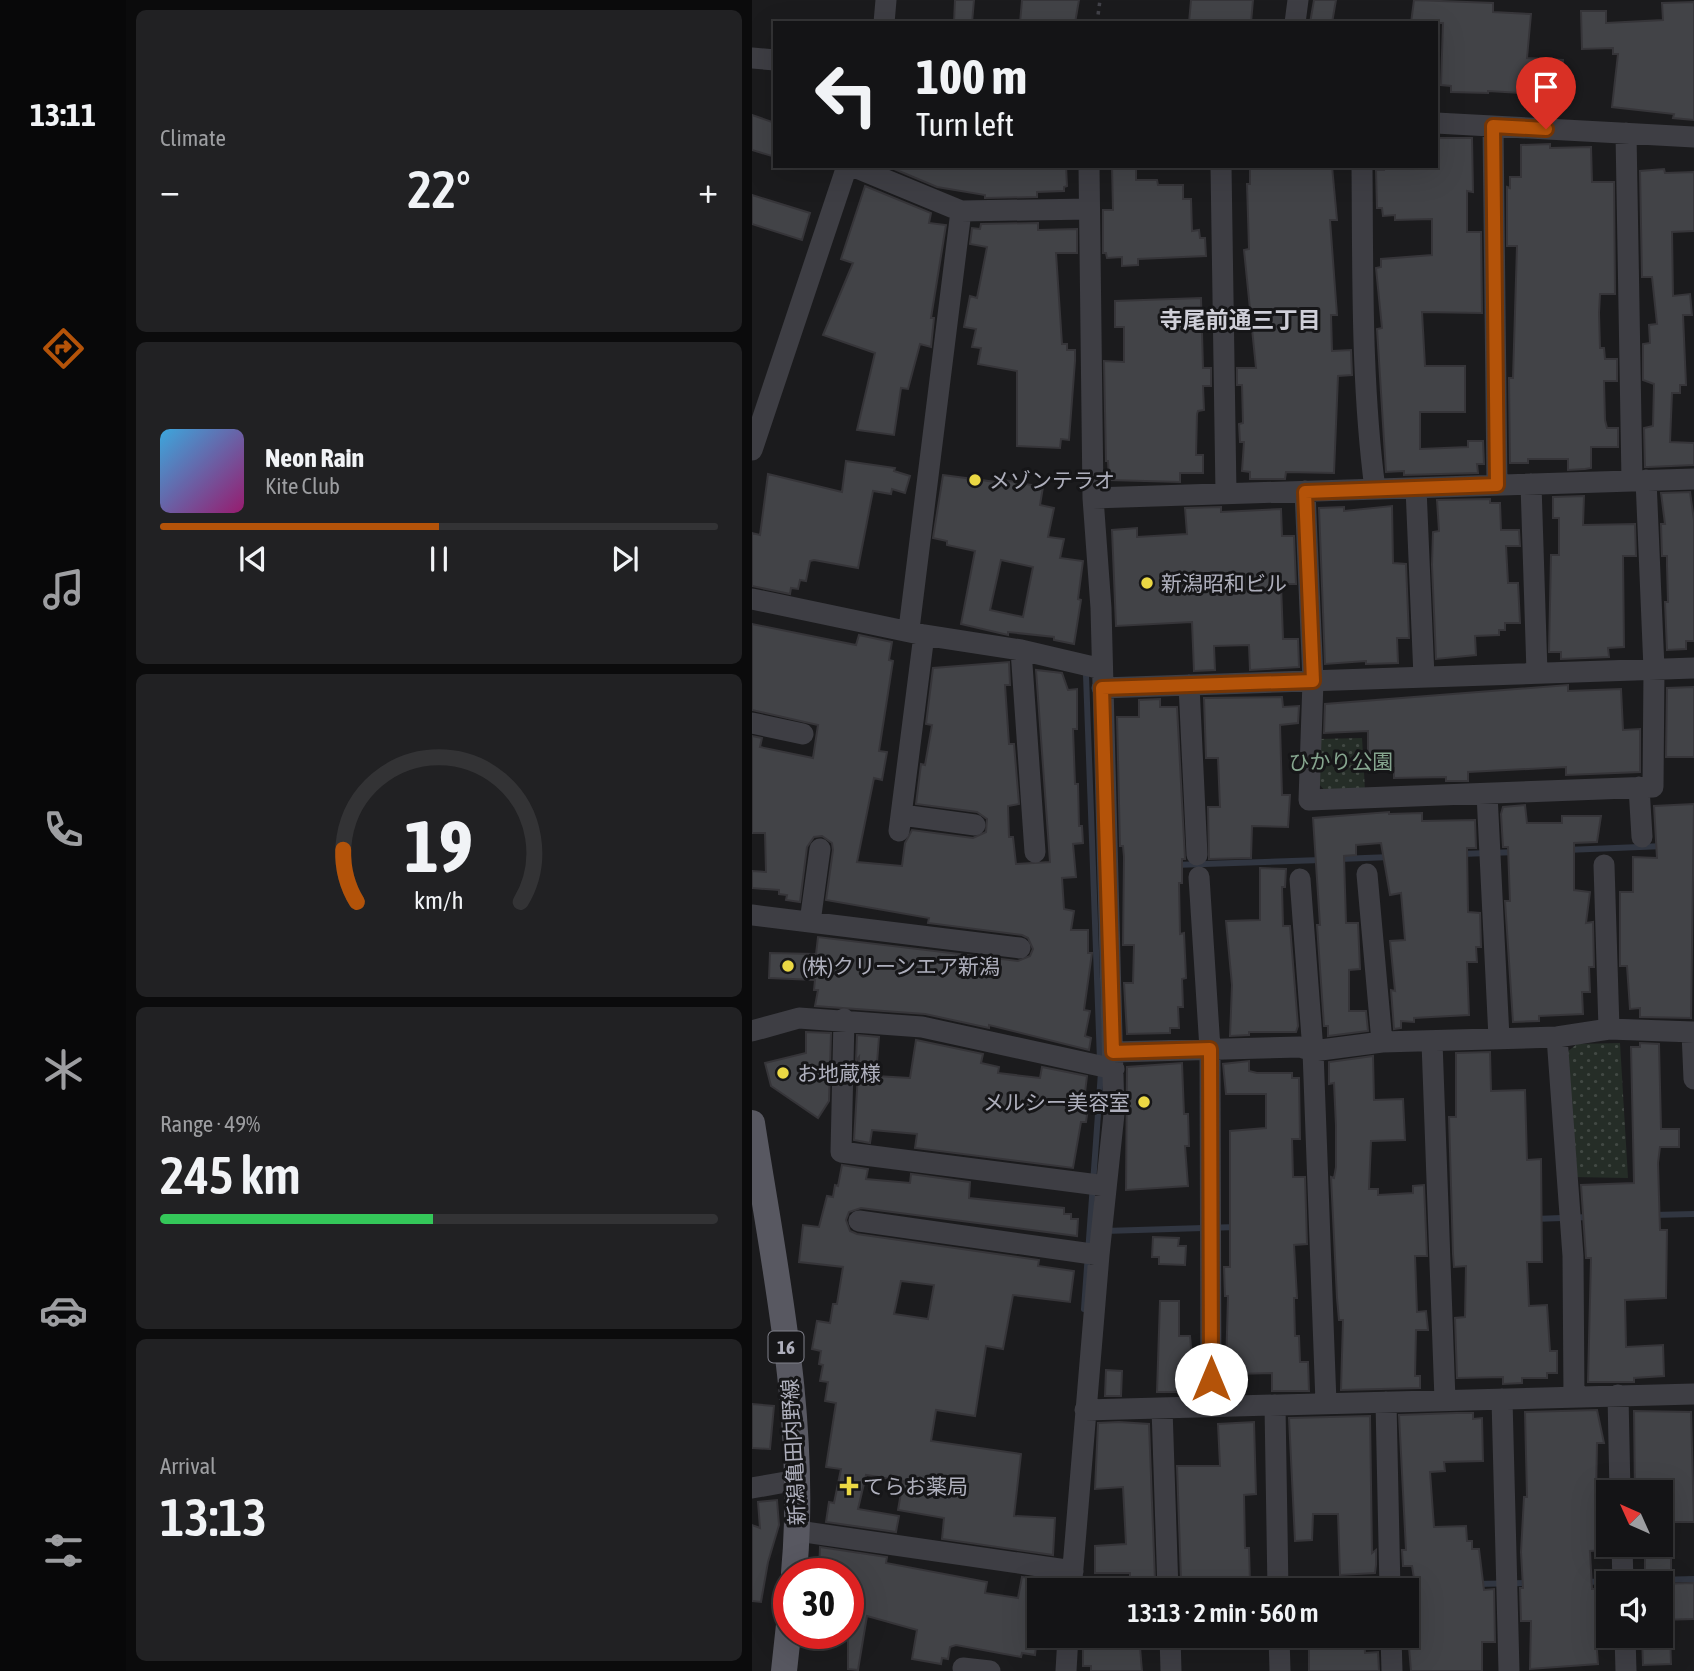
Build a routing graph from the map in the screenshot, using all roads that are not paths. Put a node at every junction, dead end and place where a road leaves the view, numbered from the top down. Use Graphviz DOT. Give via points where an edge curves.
graph roads {
  1 [pos="886,0"];
  2 [pos="1298,0"];
  3 [pos="884,21"];
  4 [pos="1295,21"];
  5 [pos="752,58"];
  6 [pos="773,60"];
  7 [pos="1438,123"];
  8 [pos="1493,126"];
  9 [pos="1626,133"];
  10 [pos="1694,137"];
  11 [pos="848,168"];
  12 [pos="854,168"];
  13 [pos="1089,168"];
  14 [pos="1221,168"];
  15 [pos="1362,168"];
  16 [pos="1089,209"];
  17 [pos="961,211"];
  18 [pos="752,450"];
  19 [pos="1694,479"];
  20 [pos="1639,481"];
  21 [pos="1531,484"];
  22 [pos="1497,485"];
  23 [pos="1416,488"];
  24 [pos="1375,489"];
  25 [pos="1305,492"];
  26 [pos="1226,494"];
  27 [pos="1093,498"];
  28 [pos="752,599"];
  29 [pos="916,632"];
  30 [pos="1021,650"];
  31 [pos="1694,668"];
  32 [pos="1654,669"];
  33 [pos="1537,673"];
  34 [pos="1424,677"];
  35 [pos="1102,679"];
  36 [pos="1313,681"];
  37 [pos="1190,685"];
  38 [pos="752,723"];
  39 [pos="803,734"];
  40 [pos="1639,787"];
  41 [pos="1487,794"];
  42 [pos="975,825"];
  43 [pos="1642,837"];
  44 [pos="820,849"];
  45 [pos="1035,852"];
  46 [pos="1197,855"];
  47 [pos="1604,865"];
  48 [pos="1367,874"];
  49 [pos="1199,877"];
  50 [pos="1300,879"];
  51 [pos="752,915"];
  52 [pos="810,922"];
  53 [pos="1020,948"];
  54 [pos="844,1019"];
  55 [pos="1609,1029"];
  56 [pos="752,1031"];
  57 [pos="1693,1032"];
  58 [pos="1557,1037"];
  59 [pos="1499,1038"];
  60 [pos="1382,1042"];
  61 [pos="1432,1042"];
  62 [pos="1210,1049"];
  63 [pos="1313,1051"];
  64 [pos="1114,1061"];
  65 [pos="1694,1079"];
  66 [pos="752,1123"];
  67 [pos="1106,1186"];
  68 [pos="859,1221"];
  69 [pos="1099,1255"];
  70 [pos="1694,1394"];
  71 [pos="1618,1395"];
  72 [pos="1574,1397"];
  73 [pos="1502,1399"];
  74 [pos="1445,1400"];
  75 [pos="1386,1402"];
  76 [pos="1327,1403"];
  77 [pos="1275,1405"];
  78 [pos="1212,1406"];
  79 [pos="1162,1408"];
  80 [pos="1085,1410"];
  81 [pos="797,1480"];
  82 [pos="1621,1480"];
  83 [pos="752,1488"];
  84 [pos="798,1531"];
  85 [pos="795,1558"];
  86 [pos="1056,1578"];
  87 [pos="1072,1578"];
  88 [pos="1168,1578"];
  89 [pos="1278,1578"];
  90 [pos="1390,1578"];
  91 [pos="1067,1648"];
  92 [pos="1170,1648"];
  93 [pos="1279,1648"];
  94 [pos="1391,1648"];
  95 [pos="1625,1648"];
  96 [pos="786,1649"];
  97 [pos="963,1668"];
  98 [pos="784,1671"];
  99 [pos="990,1671"];
  100 [pos="1066,1671"];
  101 [pos="1171,1671"];
  102 [pos="1280,1671"];
  103 [pos="1392,1671"];
  104 [pos="1509,1671"];
  105 [pos="1626,1671"];
  1 -- 3 [label="street"];
  2 -- 4 [label="street"];
  5 -- 6 [label="street"];
  7 -- 8 [label="street"];
  8 -- 9 [label="street"];
  8 -- 22 [label="street"];
  9 -- 10 [label="street"];
  9 -- 20 [label="street"];
  11 -- 18 [label="street"];
  12 -- 17 [label="street"];
  13 -- 16 [label="street"];
  14 -- 26 [label="street"];
  15 -- 24 [label="street" via="1369,442"];
  16 -- 17 [label="street"];
  16 -- 27 [label="street"];
  17 -- 29 [label="street"];
  19 -- 20 [label="street"];
  20 -- 21 [label="street"];
  20 -- 32 [label="street"];
  21 -- 22 [label="street"];
  21 -- 33 [label="street"];
  22 -- 23 [label="street"];
  23 -- 24 [label="street"];
  23 -- 34 [label="street"];
  24 -- 25 [label="street"];
  25 -- 26 [label="street"];
  25 -- 36 [label="street"];
  26 -- 27 [label="street"];
  27 -- 35 [label="street"];
  28 -- 29 [label="street"];
  29 -- 30 [label="street"];
  29 -- 42 [label="street" via="900,823"];
  30 -- 35 [label="street"];
  30 -- 45 [label="street"];
  31 -- 32 [label="street"];
  32 -- 33 [label="street"];
  32 -- 40 [label="street" via="1653,787"];
  33 -- 34 [label="street"];
  34 -- 36 [label="street"];
  35 -- 37 [label="street"];
  35 -- 64 [label="street"];
  36 -- 37 [label="street"];
  36 -- 41 [label="street" via="1309,800"];
  37 -- 46 [label="street"];
  38 -- 39 [label="street"];
  40 -- 41 [label="street"];
  40 -- 43 [label="street"];
  41 -- 59 [label="street"];
  44 -- 52 [label="street"];
  47 -- 55 [label="street"];
  48 -- 60 [label="street"];
  49 -- 62 [label="street"];
  50 -- 63 [label="street"];
  51 -- 52 [label="street"];
  52 -- 53 [label="street"];
  54 -- 56 [label="street" via="799,1018"];
  54 -- 64 [label="street" via="922,1027"];
  54 -- 67 [label="street" via="841,1152"];
  55 -- 57 [label="street"];
  55 -- 58 [label="street"];
  57 -- 65 [label="street"];
  58 -- 59 [label="street"];
  58 -- 72 [label="street" via="1573,1256"];
  59 -- 61 [label="street"];
  60 -- 61 [label="street"];
  60 -- 63 [label="street"];
  61 -- 74 [label="street"];
  62 -- 63 [label="street" via="1300,1047"];
  62 -- 64 [label="street"];
  62 -- 78 [label="street"];
  63 -- 76 [label="street"];
  64 -- 67 [label="street"];
  66 -- 81 [label="main road, 新潟亀田内野線 / 16" via="795,1403"];
  67 -- 69 [label="street"];
  68 -- 69 [label="street"];
  69 -- 80 [label="street"];
  70 -- 71 [label="street"];
  71 -- 72 [label="street"];
  71 -- 82 [label="street"];
  72 -- 73 [label="street"];
  73 -- 74 [label="street"];
  73 -- 104 [label="street"];
  74 -- 75 [label="street"];
  75 -- 76 [label="street"];
  75 -- 90 [label="street"];
  76 -- 77 [label="street"];
  77 -- 78 [label="street"];
  77 -- 89 [label="street"];
  78 -- 79 [label="street"];
  79 -- 80 [label="street"];
  79 -- 88 [label="street"];
  80 -- 87 [label="street"];
  81 -- 83 [label="street"];
  81 -- 84 [label="main road, 新潟亀田内野線 / 16"];
  84 -- 85 [label="main road, 新潟亀田内野線 / 16"];
  84 -- 86 [label="street"];
  91 -- 100 [label="street"];
  92 -- 101 [label="street"];
  93 -- 102 [label="street"];
  94 -- 103 [label="street"];
  95 -- 105 [label="street"];
  96 -- 98 [label="main road"];
  97 -- 99 [label="street"];
}
